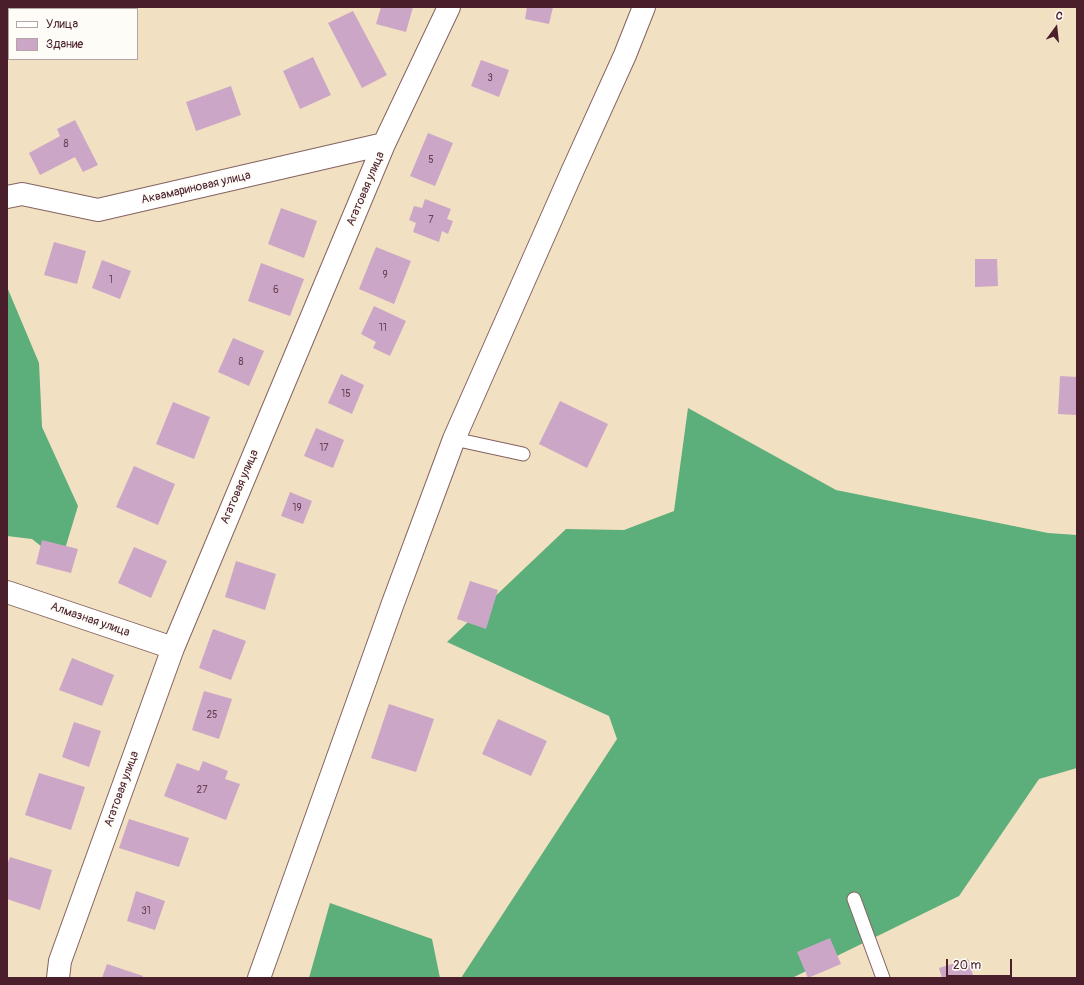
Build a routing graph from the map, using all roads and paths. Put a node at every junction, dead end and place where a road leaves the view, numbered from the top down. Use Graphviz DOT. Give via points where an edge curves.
graph roads {
  1 [pos="450,7"];
  2 [pos="644,7"];
  3 [pos="384,144"];
  4 [pos="7,197"];
  5 [pos="454,439"];
  6 [pos="523,454"];
  7 [pos="7,592"];
  8 [pos="173,648"];
  9 [pos="854,899"];
  10 [pos="58,978"];
  11 [pos="259,978"];
  12 [pos="883,978"];
  1 -- 3 [label="street, Агатовая улица"];
  2 -- 5 [label="street"];
  3 -- 4 [label="street, Аквамариновая улица" via="98,210 22,194"];
  3 -- 8 [label="street, Агатовая улица"];
  5 -- 6 [label="lane"];
  5 -- 11 [label="street" via="395,596"];
  7 -- 8 [label="street, Алмазная улица"];
  8 -- 10 [label="street, Агатовая улица" via="60,961"];
  9 -- 12 [label="lane"];
}
